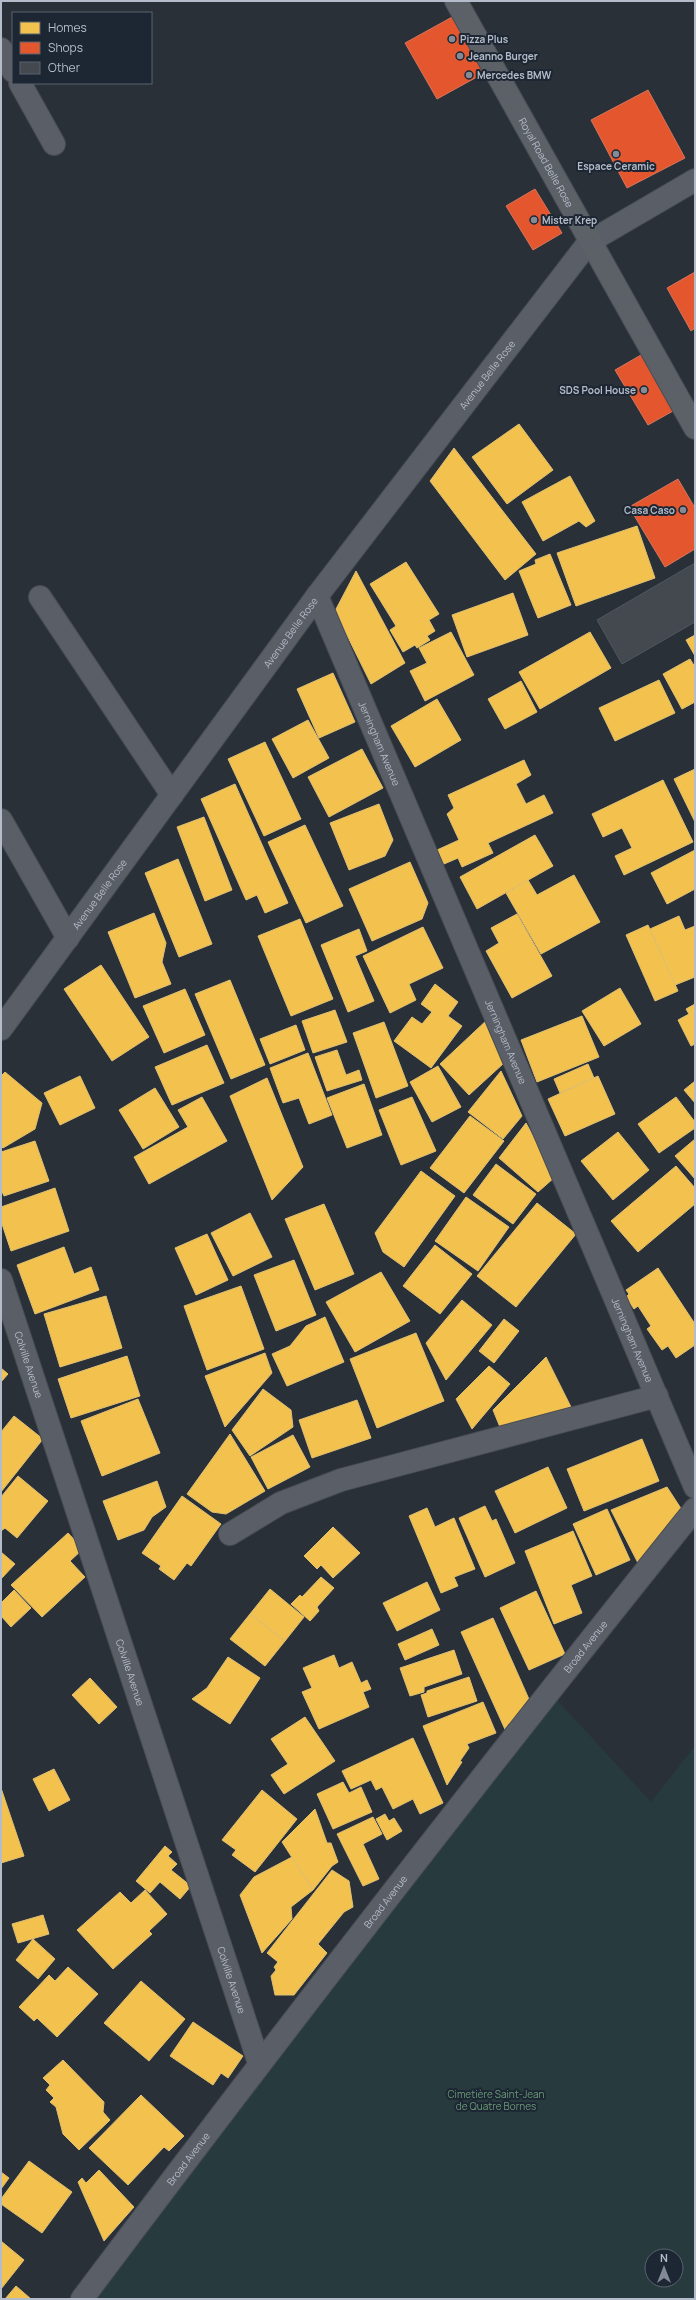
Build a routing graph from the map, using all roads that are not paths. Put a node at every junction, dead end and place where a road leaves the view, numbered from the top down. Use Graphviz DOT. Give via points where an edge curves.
graph roads {
  1 [pos="456,1"];
  2 [pos="1,49"];
  3 [pos="12,68"];
  4 [pos="21,84"];
  5 [pos="54,144"];
  6 [pos="695,180"];
  7 [pos="589,242"];
  8 [pos="695,428"];
  9 [pos="317,596"];
  10 [pos="40,598"];
  11 [pos="172,795"];
  12 [pos="1,820"];
  13 [pos="68,938"];
  14 [pos="1,1029"];
  15 [pos="1,1280"];
  16 [pos="657,1396"];
  17 [pos="695,1487"];
  18 [pos="695,1509"];
  19 [pos="230,1534"];
  20 [pos="259,2063"];
  21 [pos="82,2299"];
  1 -- 7 [label="main road, Royal Road Belle Rose"];
  2 -- 3 [label="street"];
  4 -- 5 [label="street"];
  6 -- 7 [label="street"];
  7 -- 8 [label="main road, Royal Road Belle Rose"];
  7 -- 9 [label="street, Avenue Belle Rose"];
  9 -- 11 [label="street, Avenue Belle Rose"];
  9 -- 16 [label="street, Jerningham Avenue"];
  10 -- 11 [label="street"];
  11 -- 13 [label="street, Avenue Belle Rose"];
  12 -- 13 [label="street"];
  13 -- 14 [label="street, Avenue Belle Rose"];
  15 -- 20 [label="street, Colville Avenue"];
  16 -- 17 [label="street, Jerningham Avenue"];
  16 -- 19 [label="street" via="341,1480 281,1503"];
  18 -- 20 [label="street, Broad Avenue" via="549,1690"];
  20 -- 21 [label="street, Broad Avenue"];
}
